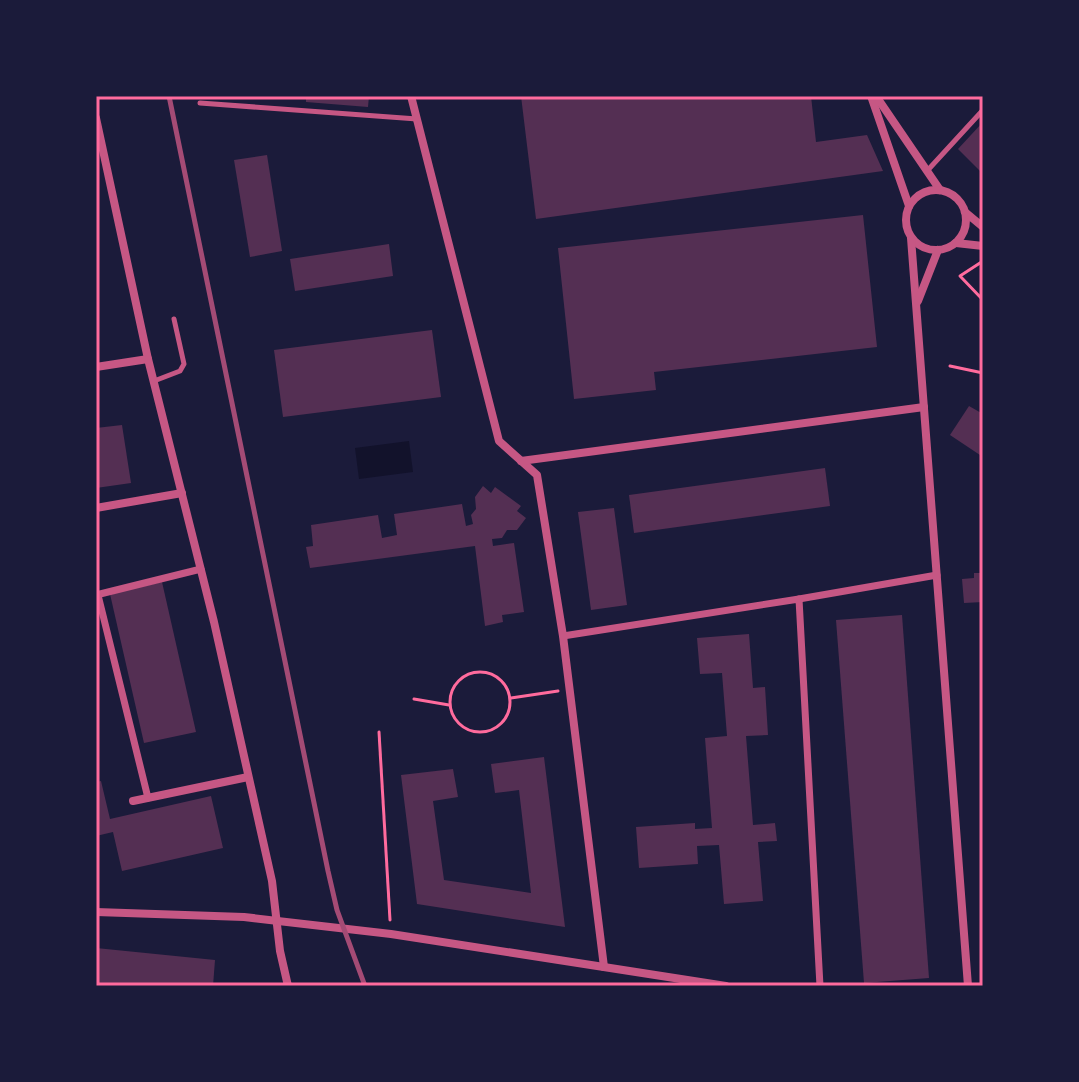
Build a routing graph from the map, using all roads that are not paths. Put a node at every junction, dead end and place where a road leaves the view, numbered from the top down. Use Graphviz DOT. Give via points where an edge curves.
graph roads {
  1 [pos="411,96"];
  2 [pos="873,96"];
  3 [pos="200,103"];
  4 [pos="983,110"];
  5 [pos="96,118"];
  6 [pos="417,119"];
  7 [pos="927,171"];
  8 [pos="940,190"];
  9 [pos="909,206"];
  10 [pos="965,212"];
  11 [pos="983,227"];
  12 [pos="911,238"];
  13 [pos="956,243"];
  14 [pos="983,246"];
  15 [pos="938,250"];
  16 [pos="917,305"];
  17 [pos="174,319"];
  18 [pos="148,359"];
  19 [pos="96,367"];
  20 [pos="154,381"];
  21 [pos="924,407"];
  22 [pos="521,461"];
  23 [pos="182,493"];
  24 [pos="96,508"];
  25 [pos="201,569"];
  26 [pos="937,575"];
  27 [pos="97,595"];
  28 [pos="799,599"];
  29 [pos="563,636"];
  30 [pos="248,777"];
  31 [pos="148,798"];
  32 [pos="133,801"];
  33 [pos="96,912"];
  34 [pos="277,921"];
  35 [pos="604,967"];
  36 [pos="288,986"];
  37 [pos="726,986"];
  38 [pos="820,986"];
  39 [pos="968,986"];
  1 -- 6 [label="street"];
  2 -- 7 [label="street"];
  2 -- 9 [label="street"];
  3 -- 6 [label="lane"];
  4 -- 7 [label="lane"];
  5 -- 18 [label="street"];
  6 -- 22 [label="street" via="499,441"];
  7 -- 8 [label="street"];
  8 -- 9 [label="street" via="917,196"];
  8 -- 10 [label="street" via="960,201"];
  9 -- 12 [label="street" via="906,228"];
  10 -- 11 [label="street"];
  10 -- 13 [label="street" via="965,229"];
  12 -- 15 [label="street" via="923,248"];
  12 -- 16 [label="street"];
  13 -- 14 [label="street"];
  13 -- 15 [label="street"];
  15 -- 16 [label="street"];
  16 -- 21 [label="street"];
  17 -- 20 [label="lane" via="184,364 180,371"];
  18 -- 19 [label="street"];
  18 -- 20 [label="street"];
  20 -- 23 [label="street"];
  21 -- 22 [label="street"];
  21 -- 26 [label="street"];
  22 -- 29 [label="street" via="537,475"];
  23 -- 24 [label="street"];
  23 -- 25 [label="street"];
  25 -- 27 [label="street"];
  25 -- 30 [label="street"];
  26 -- 28 [label="street"];
  26 -- 39 [label="street"];
  27 -- 31 [label="street"];
  28 -- 29 [label="street"];
  28 -- 38 [label="street"];
  29 -- 35 [label="street"];
  30 -- 31 [label="street"];
  30 -- 34 [label="street"];
  31 -- 32 [label="street"];
  33 -- 34 [label="street"];
  34 -- 35 [label="street"];
  34 -- 36 [label="street"];
  35 -- 37 [label="street"];
}
